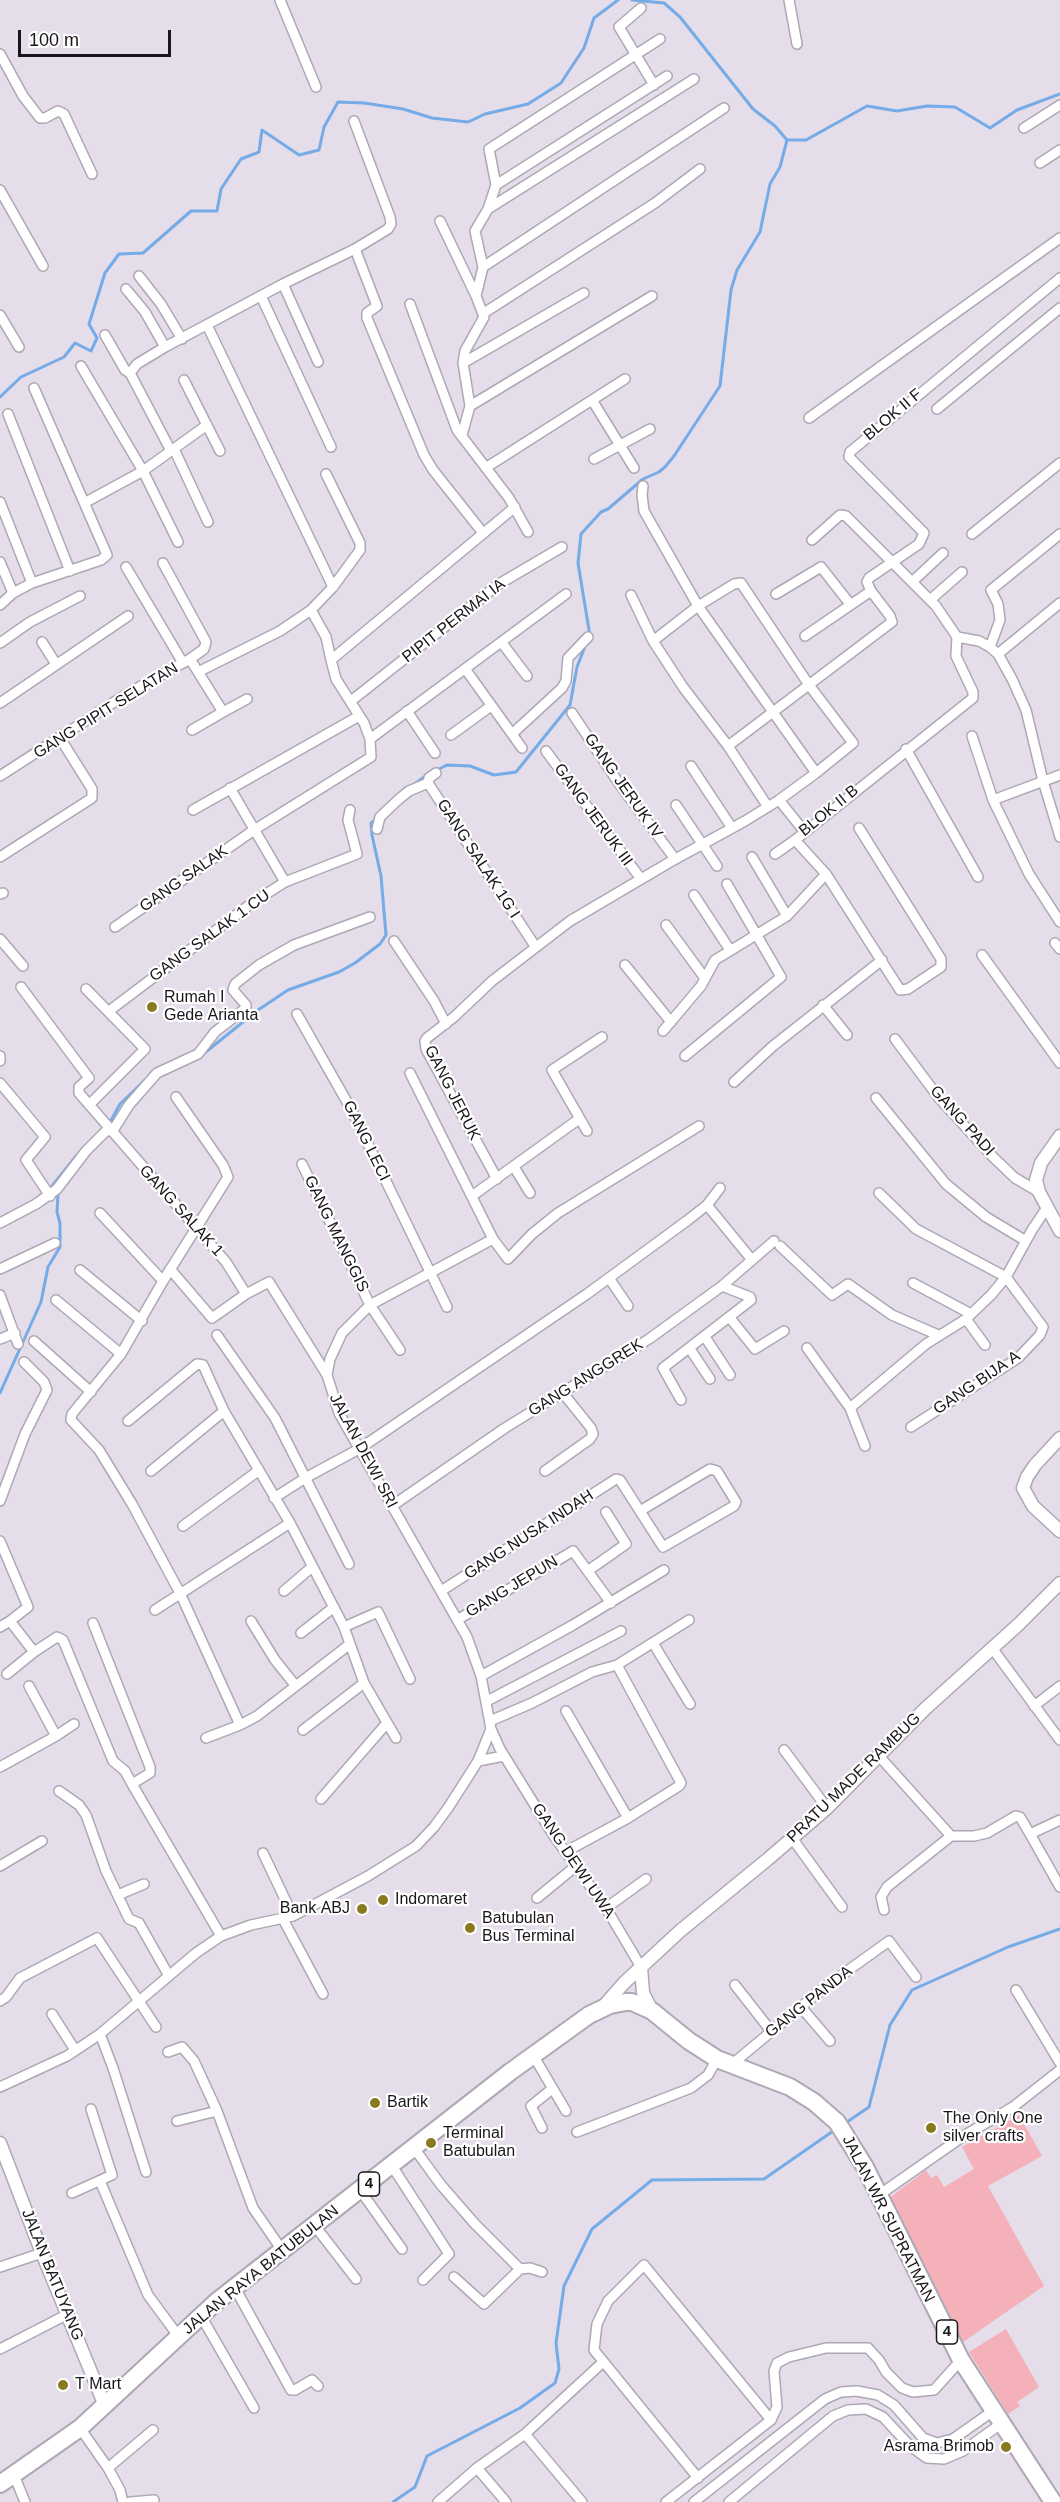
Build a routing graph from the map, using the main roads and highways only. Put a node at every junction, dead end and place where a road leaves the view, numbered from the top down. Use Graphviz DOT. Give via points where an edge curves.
graph roads {
  1 [pos="652,2011"];
  2 [pos="7,2479"];
  3 [pos="1053,2502"];
  1 -- 2 [label="highway, JALAN RAYA BATUBULAN / 4" via="632,2002 616,2003 600,2009 533,2055 235,2288 80,2428"];
  1 -- 3 [label="highway, JALAN WR SUPRATMAN / 4" via="689,2041 724,2062 790,2087 837,2122 879,2195 961,2360"];
}
